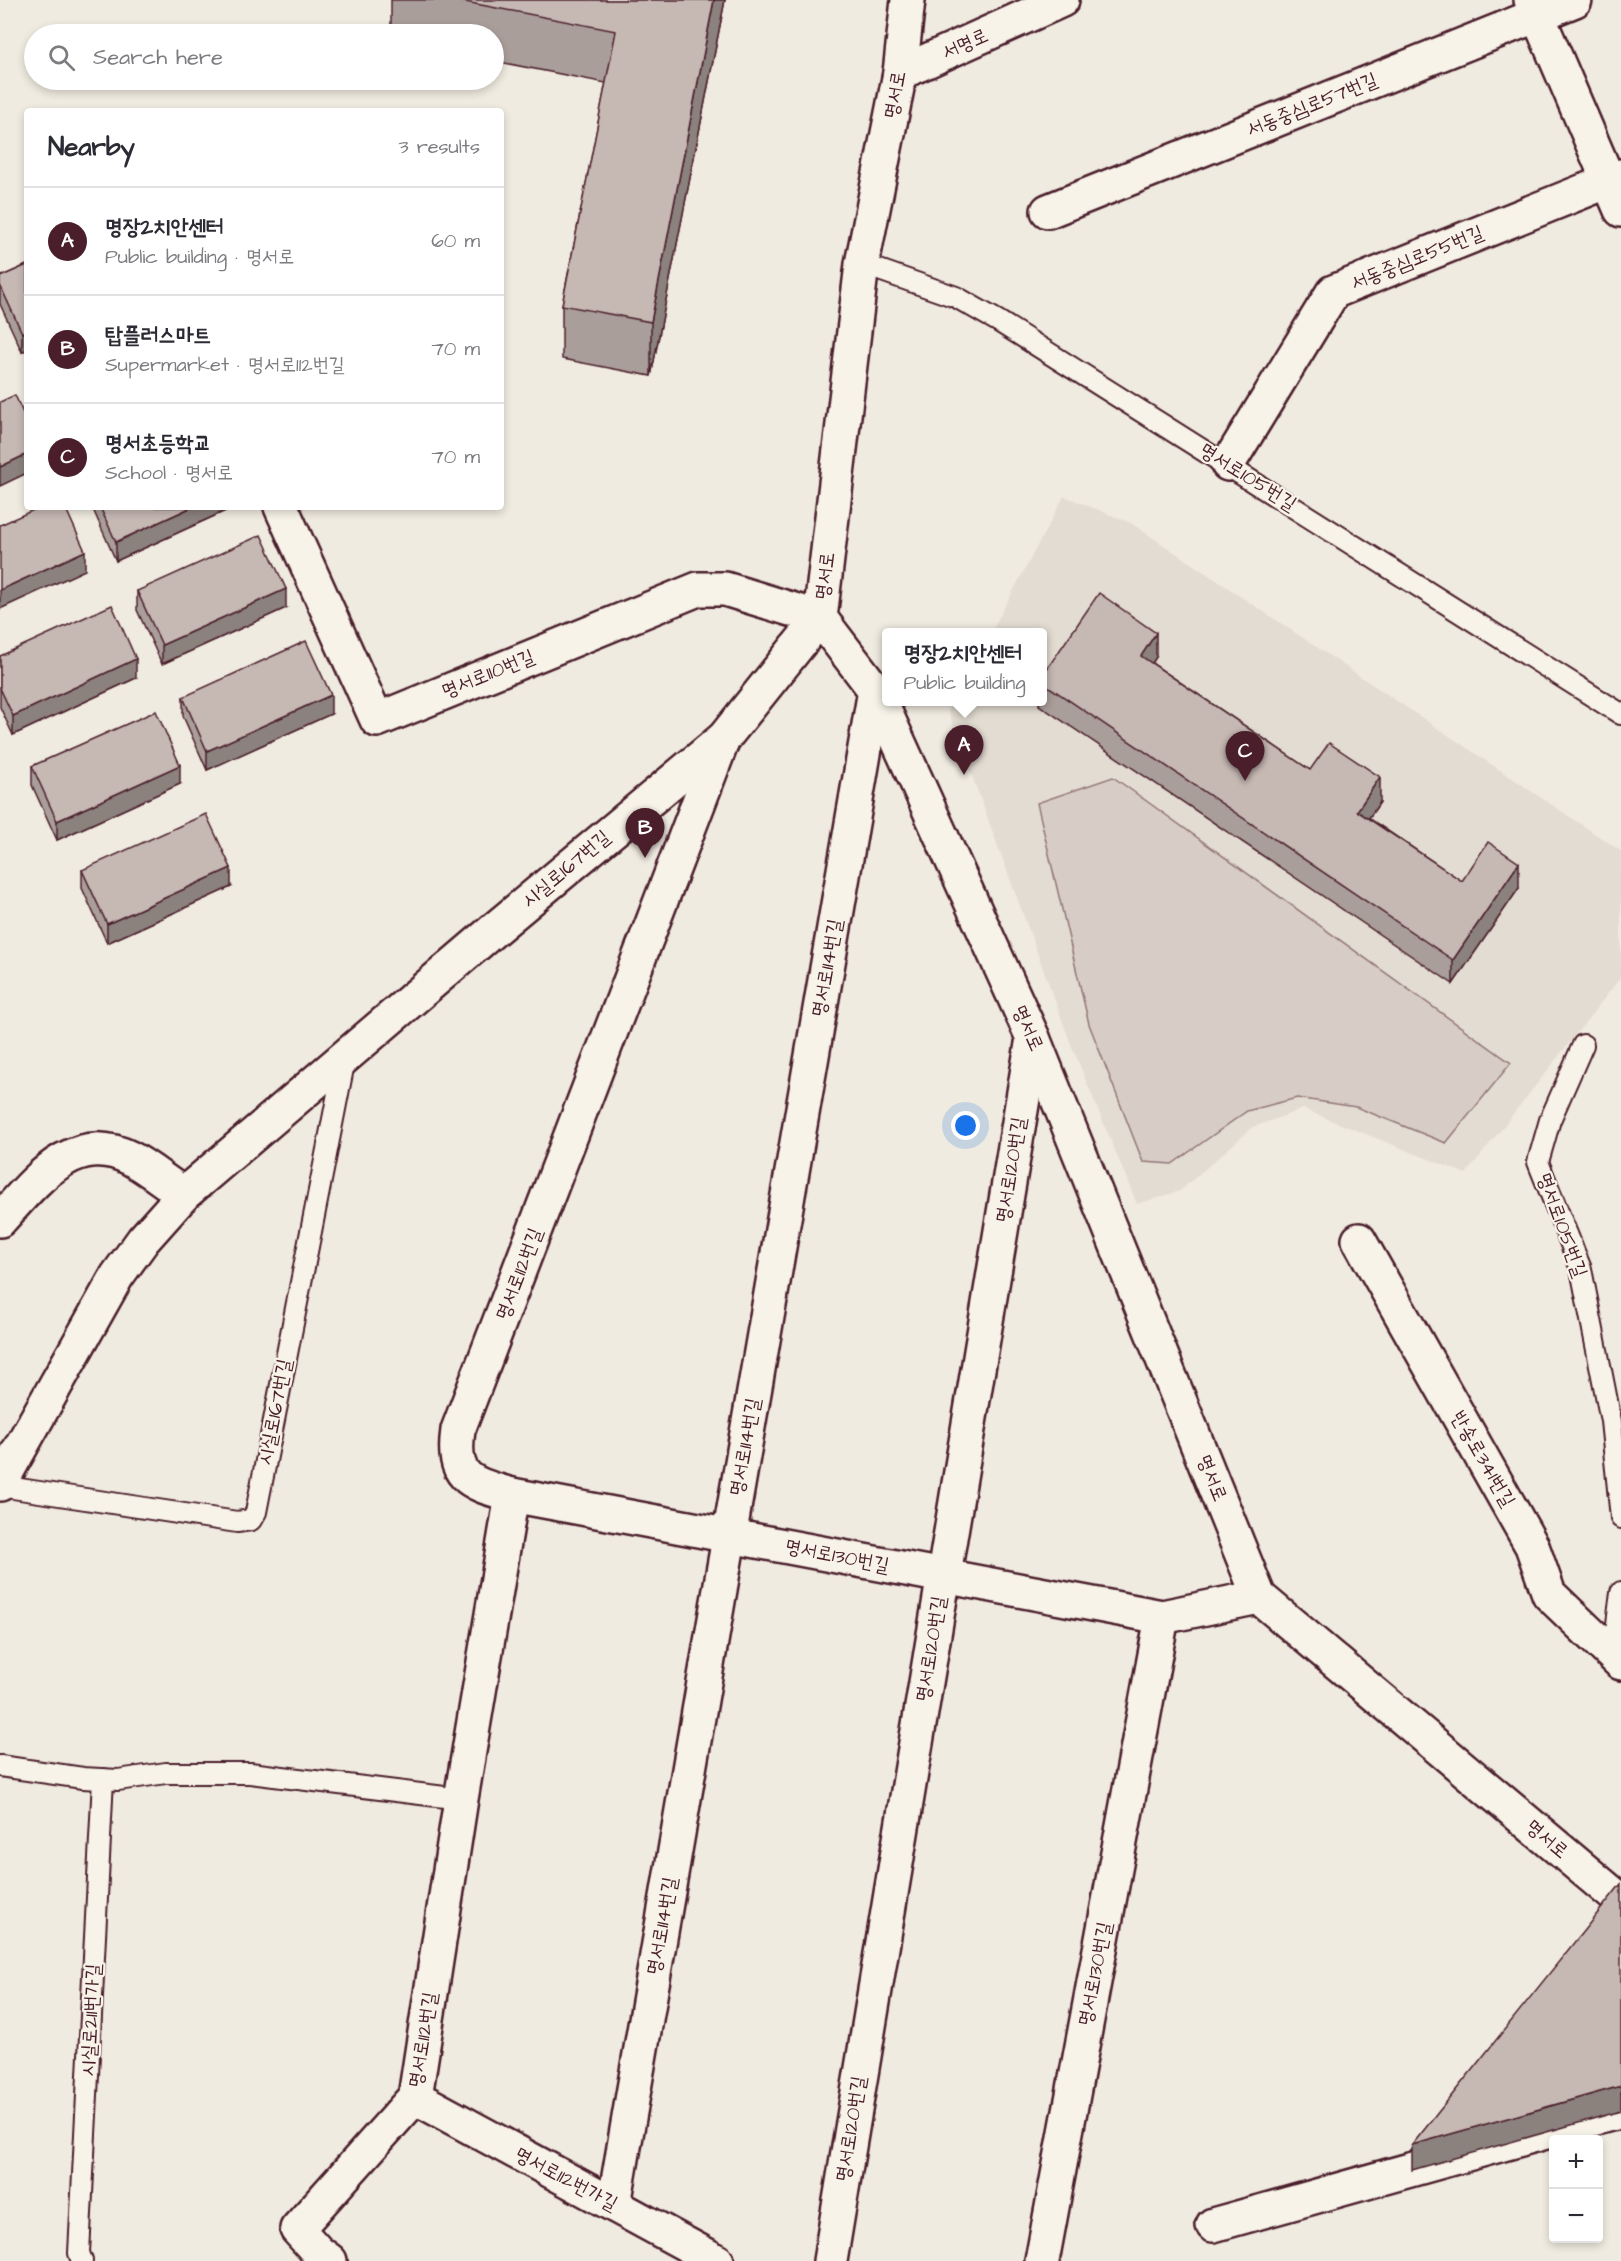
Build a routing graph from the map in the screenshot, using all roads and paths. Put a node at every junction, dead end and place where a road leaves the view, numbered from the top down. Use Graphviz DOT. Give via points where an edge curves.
graph roads {
  1 [pos="908,0"];
  2 [pos="1062,0"];
  3 [pos="1575,0"];
  4 [pos="1534,8"];
  5 [pos="900,73"];
  6 [pos="1615,178"];
  7 [pos="1621,210"];
  8 [pos="1048,211"];
  9 [pos="862,264"];
  10 [pos="1228,464"];
  11 [pos="282,510"];
  12 [pos="820,618"];
  13 [pos="875,690"];
  14 [pos="882,705"];
  15 [pos="882,706"];
  16 [pos="1621,714"];
  17 [pos="724,738"];
  18 [pos="1033,1038"];
  19 [pos="1583,1046"];
  20 [pos="345,1055"];
  21 [pos="184,1194"];
  22 [pos="0,1220"];
  23 [pos="1359,1240"];
  24 [pos="0,1485"];
  25 [pos="512,1496"];
  26 [pos="1621,1518"];
  27 [pos="729,1536"];
  28 [pos="943,1576"];
  29 [pos="1621,1592"];
  30 [pos="1259,1597"];
  31 [pos="1162,1617"];
  32 [pos="1617,1660"];
  33 [pos="0,1766"];
  34 [pos="103,1779"];
  35 [pos="461,1798"];
  36 [pos="1616,1912"];
  37 [pos="415,2097"];
  38 [pos="1621,2111"];
  39 [pos="1448,2126"];
  40 [pos="1412,2170"];
  41 [pos="614,2205"];
  42 [pos="1213,2225"];
  43 [pos="82,2261"];
  44 [pos="330,2261"];
  45 [pos="717,2261"];
  46 [pos="830,2261"];
  47 [pos="1041,2261"];
  1 -- 5 [label="street, 명서로"];
  2 -- 5 [label="street, 서명로"];
  3 -- 4 [label="street, 서동중심로57번길"];
  4 -- 6 [label="street"];
  4 -- 8 [label="street, 서동중심로57번길"];
  5 -- 9 [label="street, 명서로"];
  6 -- 7 [label="street"];
  6 -- 10 [label="street, 서동중심로55번길" via="1332,292"];
  9 -- 10 [label="lane, 명서로105번길" via="956,297"];
  9 -- 12 [label="street, 명서로"];
  10 -- 16 [label="lane, 명서로105번길"];
  11 -- 12 [label="street, 명서로110번길" via="377,720 698,589 725,589"];
  12 -- 13 [label="street, 명서로"];
  12 -- 17 [label="street, 시실로167번길"];
  13 -- 14 [label="street, 명서로"];
  13 -- 27 [label="street, 명서로114번길"];
  15 -- 18 [label="street, 명서로"];
  17 -- 20 [label="street, 시실로167번길"];
  17 -- 25 [label="street, 명서로112번길" via="458,1430 459,1467 479,1485"];
  18 -- 28 [label="street, 명서로120번길"];
  18 -- 30 [label="street, 명서로"];
  19 -- 26 [label="lane, 명서로105번길" via="1550,1120 1538,1162 1581,1269 1611,1421"];
  20 -- 21 [label="street, 시실로167번길"];
  20 -- 24 [label="lane, 시실로167번길" via="256,1512 251,1520 237,1522"];
  21 -- 22 [label="street" via="129,1158 111,1151 83,1150 60,1161 38,1179"];
  21 -- 24 [label="street, 시실로167번길" via="117,1276"];
  23 -- 32 [label="street, 반송로341번길" via="1533,1546 1549,1594"];
  25 -- 27 [label="street, 명서로130번길"];
  25 -- 35 [label="street, 명서로112번길"];
  27 -- 28 [label="street, 명서로130번길"];
  27 -- 41 [label="street, 명서로114번길"];
  28 -- 31 [label="street, 명서로130번길"];
  28 -- 46 [label="street, 명서로120번길"];
  29 -- 32 [label="lane"];
  30 -- 31 [label="street, 명서로130번길"];
  30 -- 36 [label="street, 명서로"];
  31 -- 47 [label="street, 명서로130번길"];
  33 -- 34 [label="lane"];
  34 -- 35 [label="lane" via="166,1773 250,1773"];
  34 -- 43 [label="lane, 시실로211번가길" via="79,2253"];
  35 -- 37 [label="street, 명서로112번길"];
  37 -- 41 [label="street, 명서로112번가길"];
  37 -- 44 [label="street, 명서로112번길" via="297,2229"];
  38 -- 40 [label="street"];
  39 -- 40 [label="street"];
  40 -- 42 [label="street"];
  41 -- 45 [label="street, 명서로112번가길"];
}
